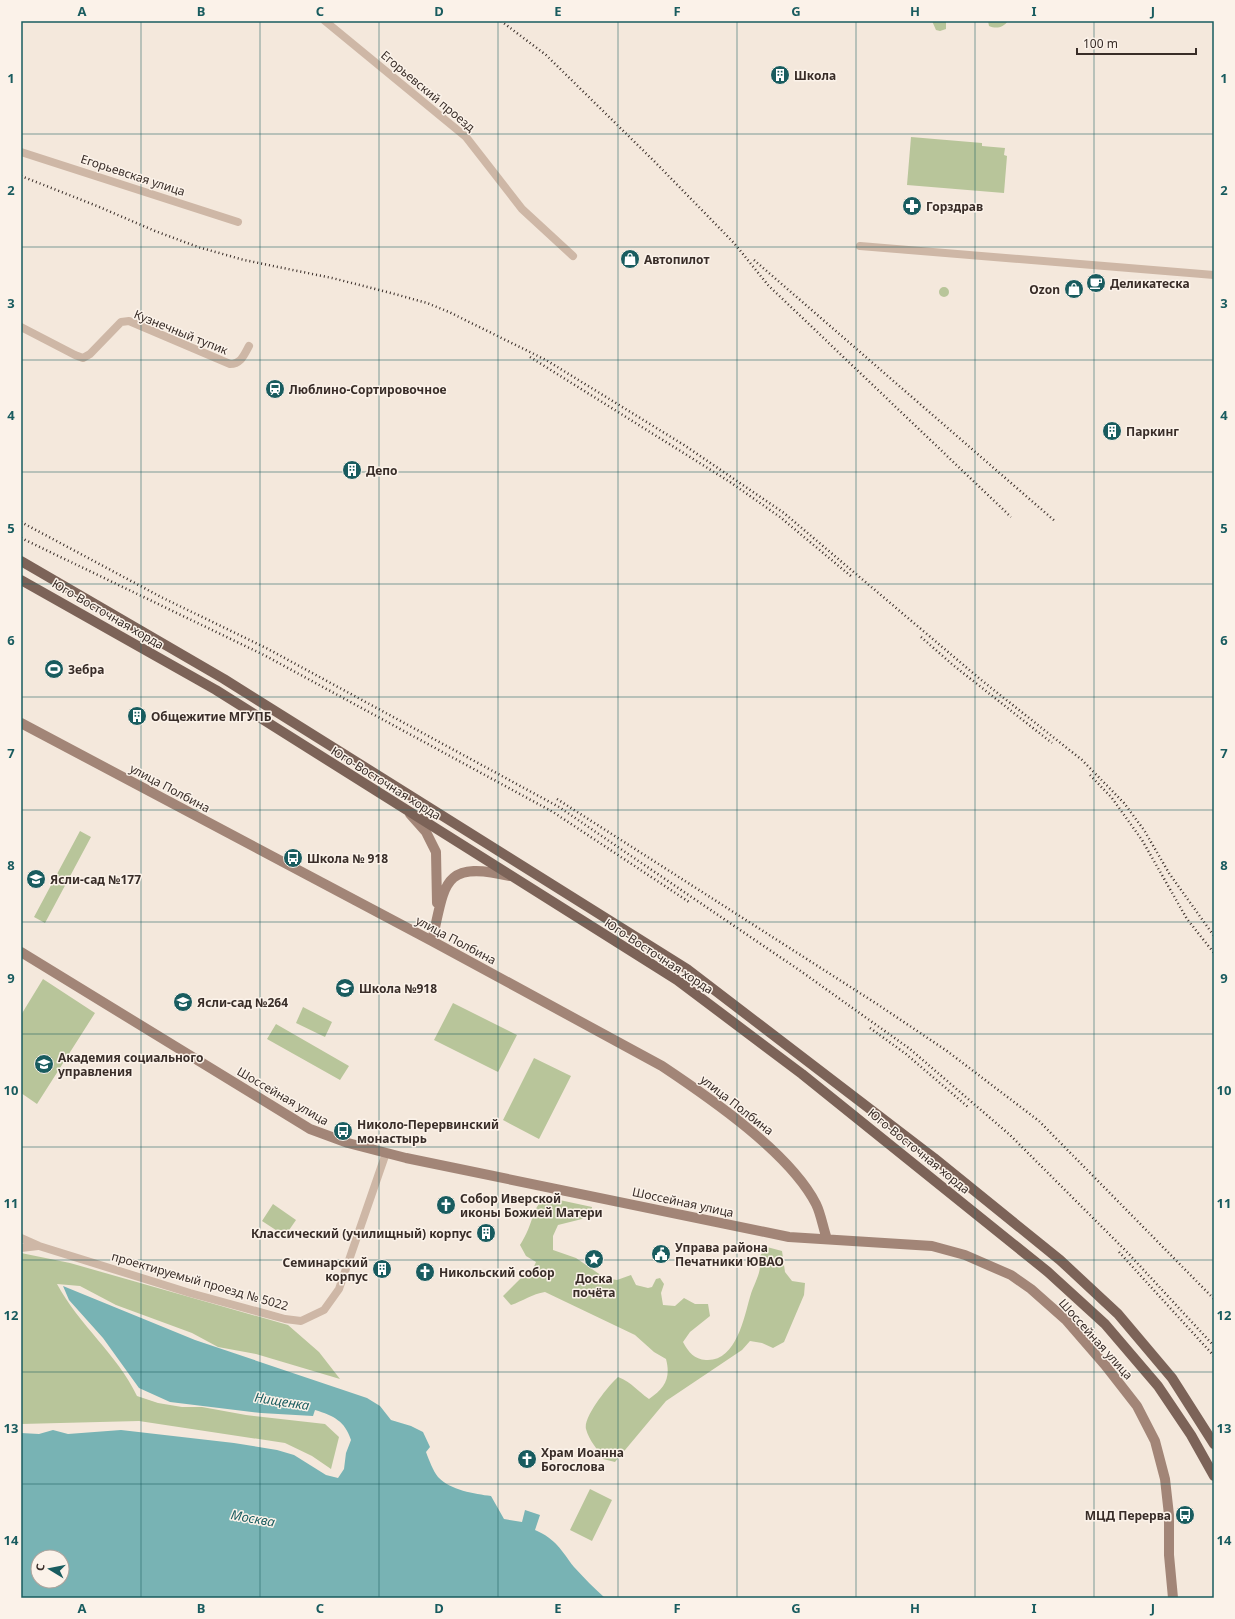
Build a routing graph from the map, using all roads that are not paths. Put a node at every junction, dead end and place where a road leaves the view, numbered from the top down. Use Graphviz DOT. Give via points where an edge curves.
graph roads {
  1 [pos="325,21"];
  2 [pos="21,152"];
  3 [pos="238,222"];
  4 [pos="860,246"];
  5 [pos="573,256"];
  6 [pos="1214,275"];
  7 [pos="21,327"];
  8 [pos="249,346"];
  9 [pos="21,561"];
  10 [pos="21,580"];
  11 [pos="21,723"];
  12 [pos="408,812"];
  13 [pos="509,876"];
  14 [pos="436,921"];
  15 [pos="432,941"];
  16 [pos="21,952"];
  17 [pos="386,1153"];
  18 [pos="21,1238"];
  19 [pos="827,1239"];
  20 [pos="39,1246"];
  21 [pos="21,1248"];
  22 [pos="1214,1444"];
  23 [pos="1214,1476"];
  24 [pos="1172,1598"];
  1 -- 5 [label="street, Егорьевский проезд" via="466,137 522,209"];
  2 -- 3 [label="street, Егорьевская улица"];
  4 -- 6 [label="street"];
  7 -- 8 [label="street, Кузнечный тупик" via="83,358 121,322 129,321 230,364 236,364 241,360"];
  9 -- 22 [label="main road, Юго-Восточная хорда" via="231,684 687,969 928,1153 1060,1260 1118,1314 1172,1378"];
  10 -- 12 [label="main road, Юго-Восточная хорда" via="216,690"];
  11 -- 15 [label="main road, улица Полбина"];
  12 -- 13 [label="main road, Юго-Восточная хорда"];
  12 -- 14 [label="main road" via="426,832 436,852"];
  13 -- 14 [label="main road" via="473,870 455,876 444,890"];
  13 -- 23 [label="main road, Юго-Восточная хорда" via="676,980 802,1074 1048,1272 1105,1324 1158,1386"];
  14 -- 15 [label="main road"];
  15 -- 19 [label="main road, улица Полбина" via="662,1066 696,1089 771,1149 798,1177 816,1205"];
  16 -- 17 [label="main road, Шоссейная улица" via="310,1129 328,1137"];
  17 -- 19 [label="main road, Шоссейная улица" via="782,1235"];
  17 -- 20 [label="street, проектируемый проезд № 5022" via="339,1289 324,1310 301,1321 190,1294"];
  18 -- 20 [label="street, проектируемый проезд № 5022"];
  19 -- 24 [label="main road, Шоссейная улица" via="932,1246 965,1255 1011,1275 1066,1320 1136,1406 1155,1441 1165,1479 1169,1515"];
  20 -- 21 [label="street"];
}
